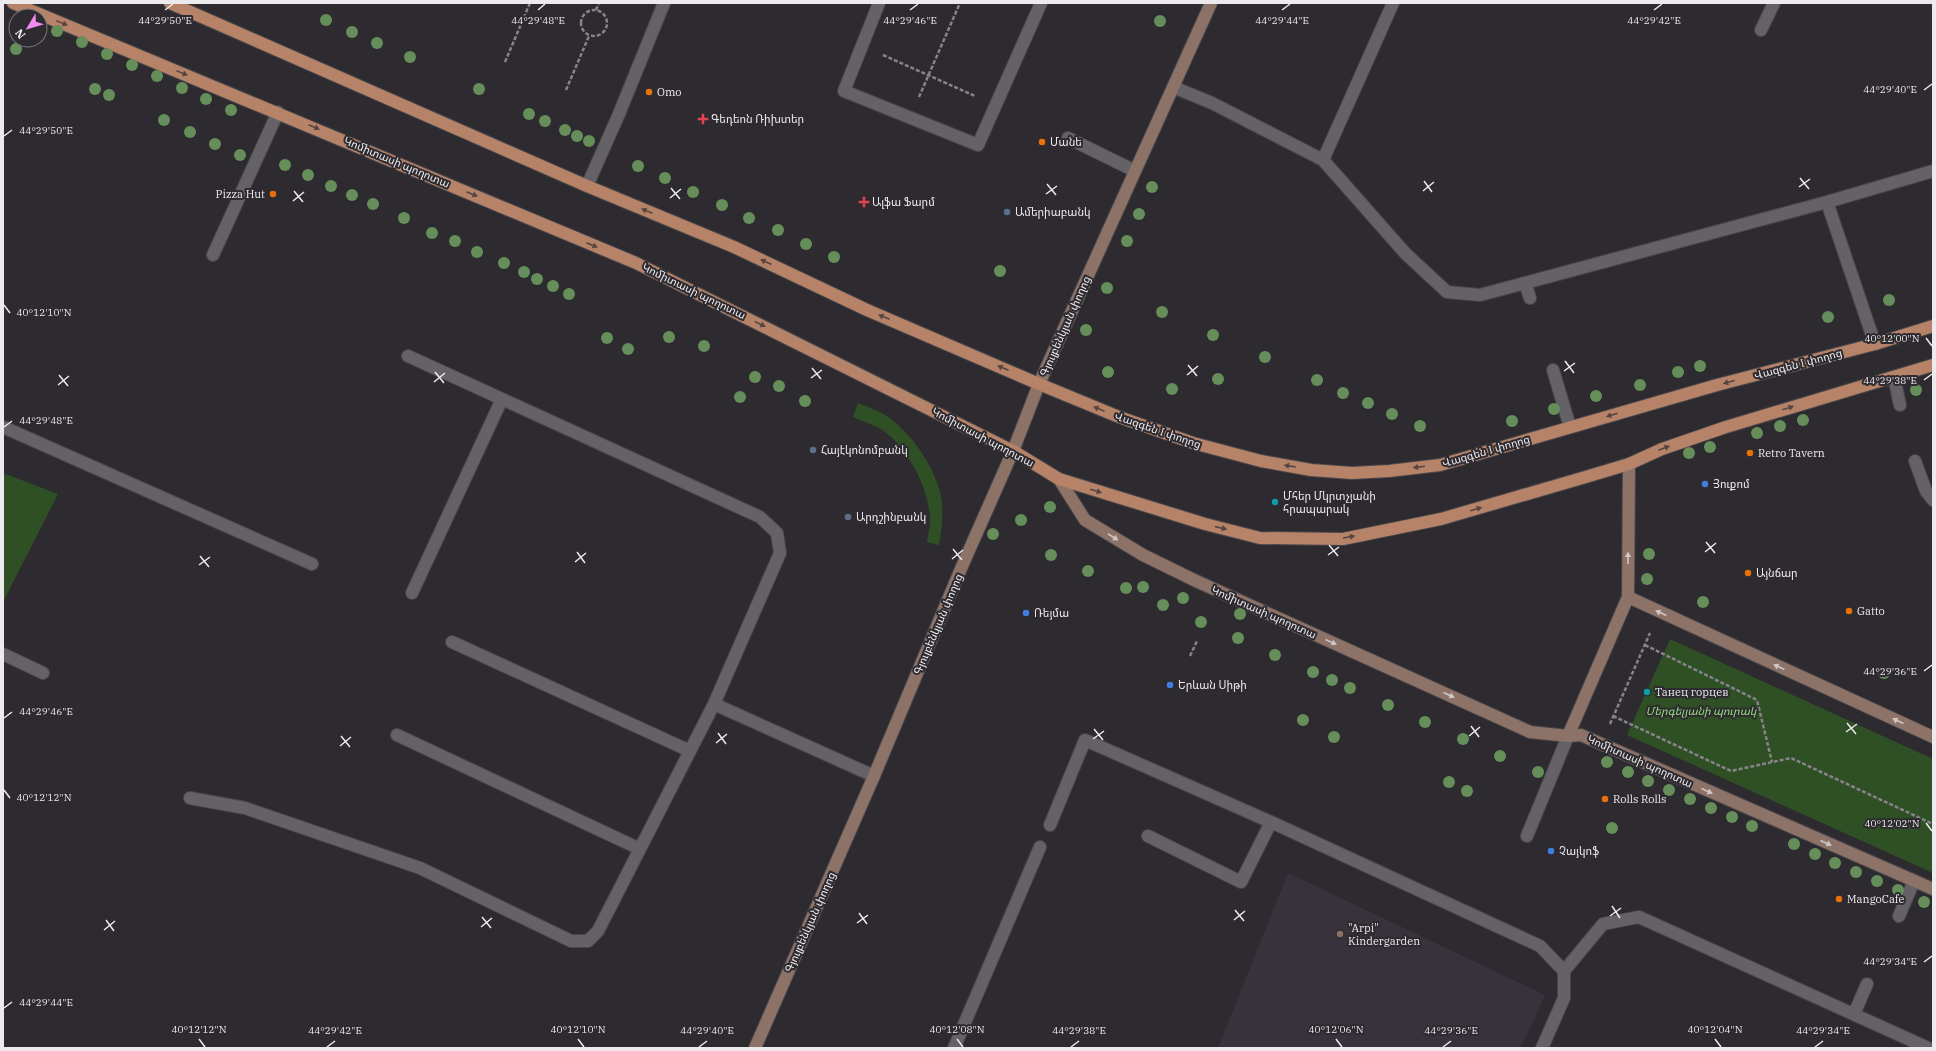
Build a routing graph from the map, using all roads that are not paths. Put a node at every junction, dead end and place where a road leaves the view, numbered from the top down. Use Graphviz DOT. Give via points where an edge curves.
graph roads {
  1 [pos="13,3"];
  2 [pos="170,3"];
  3 [pos="664,3"];
  4 [pos="879,3"];
  5 [pos="1041,3"];
  6 [pos="1211,3"];
  7 [pos="1393,3"];
  8 [pos="1774,3"];
  9 [pos="1761,30"];
  10 [pos="1173,87"];
  11 [pos="278,112"];
  12 [pos="1068,138"];
  13 [pos="1323,160"];
  14 [pos="1135,171"];
  15 [pos="1933,171"];
  16 [pos="586,186"];
  17 [pos="1827,202"];
  18 [pos="213,255"];
  19 [pos="1525,283"];
  20 [pos="1530,298"];
  21 [pos="1933,326"];
  22 [pos="1875,344"];
  23 [pos="408,356"];
  24 [pos="1933,365"];
  25 [pos="1553,370"];
  26 [pos="1894,377"];
  27 [pos="1039,384"];
  28 [pos="502,399"];
  29 [pos="1900,404"];
  30 [pos="3,427"];
  31 [pos="1570,427"];
  32 [pos="1013,450"];
  33 [pos="1915,461"];
  34 [pos="1628,464"];
  35 [pos="1059,479"];
  36 [pos="1933,500"];
  37 [pos="312,564"];
  38 [pos="412,593"];
  39 [pos="1628,598"];
  40 [pos="452,642"];
  41 [pos="3,654"];
  42 [pos="43,673"];
  43 [pos="714,704"];
  44 [pos="1932,734"];
  45 [pos="397,735"];
  46 [pos="1568,736"];
  47 [pos="690,751"];
  48 [pos="874,776"];
  49 [pos="190,798"];
  50 [pos="1272,822"];
  51 [pos="1050,825"];
  52 [pos="1148,836"];
  53 [pos="1527,836"];
  54 [pos="1040,847"];
  55 [pos="640,849"];
  56 [pos="1914,881"];
  57 [pos="1933,889"];
  58 [pos="1899,916"];
  59 [pos="1564,971"];
  60 [pos="1867,984"];
  61 [pos="1854,1014"];
  62 [pos="755,1048"];
  63 [pos="954,1048"];
  64 [pos="1542,1048"];
  65 [pos="1928,1048"];
  1 -- 11 [label="main road, Կոմիտասի պողոտա, one-way"];
  2 -- 16 [label="main road"];
  3 -- 16 [label="street" via="619,114"];
  4 -- 5 [label="street" via="844,91 978,145 1000,108"];
  6 -- 10 [label="street, Գյուլբենկյան փողոց"];
  7 -- 13 [label="street"];
  8 -- 9 [label="street"];
  10 -- 13 [label="street" via="1212,103"];
  10 -- 14 [label="street, Գյուլբենկյան փողոց"];
  11 -- 18 [label="street"];
  11 -- 32 [label="main road, Կոմիտասի պողոտա, one-way" via="636,263"];
  12 -- 14 [label="street"];
  13 -- 19 [label="street" via="1405,253 1447,292 1480,295"];
  14 -- 27 [label="street, Գյուլբենկյան փողոց"];
  15 -- 17 [label="street"];
  27 -- 16 [label="main road, one-way" via="868,310 734,247"];
  17 -- 19 [label="street"];
  17 -- 22 [label="street"];
  19 -- 20 [label="street"];
  21 -- 22 [label="main road, Վազգեն I փողոց"];
  22 -- 31 [label="main road, Վազգեն I փողոց, one-way"];
  23 -- 28 [label="street"];
  24 -- 26 [label="main road"];
  25 -- 31 [label="street"];
  26 -- 29 [label="street"];
  34 -- 26 [label="main road, one-way" via="1662,449 1726,427"];
  31 -- 27 [label="main road, Վազգեն I փողոց, one-way" via="1440,465 1352,473 1311,470 1261,461 1193,443 1119,417"];
  27 -- 32 [label="street, Գյուլբենկյան փողոց"];
  28 -- 38 [label="street"];
  28 -- 43 [label="street" via="760,517 777,533 780,553"];
  30 -- 37 [label="street"];
  32 -- 35 [label="main road, Կոմիտասի պողոտա"];
  32 -- 48 [label="street, Գյուլբենկյան փողոց"];
  33 -- 36 [label="street" via="1926,491"];
  35 -- 34 [label="main road, one-way" via="1205,524 1260,538 1343,538 1441,519"];
  39 -- 34 [label="street, one-way"];
  35 -- 46 [label="street, Կոմիտասի պողոտա, one-way" via="1085,520 1143,555 1530,732"];
  44 -- 39 [label="street, one-way"];
  39 -- 46 [label="street"];
  40 -- 47 [label="street"];
  41 -- 42 [label="street"];
  43 -- 47 [label="street"];
  43 -- 48 [label="street"];
  45 -- 55 [label="street"];
  46 -- 53 [label="street"];
  46 -- 56 [label="street, Կոմիտասի պողոտա, one-way" via="1581,735"];
  47 -- 55 [label="street"];
  48 -- 62 [label="street, Գյուլբենկյան փողոց"];
  49 -- 55 [label="street" via="245,808 420,868 571,940 588,941 598,932"];
  50 -- 51 [label="street" via="1085,740"];
  50 -- 52 [label="street" via="1241,882"];
  50 -- 59 [label="street" via="1540,946"];
  54 -- 63 [label="street"];
  56 -- 57 [label="street, Կոմիտասի պողոտա"];
  56 -- 58 [label="street"];
  59 -- 61 [label="street" via="1602,924 1639,917"];
  59 -- 64 [label="street" via="1564,998"];
  60 -- 61 [label="street"];
  61 -- 65 [label="street"];
}
